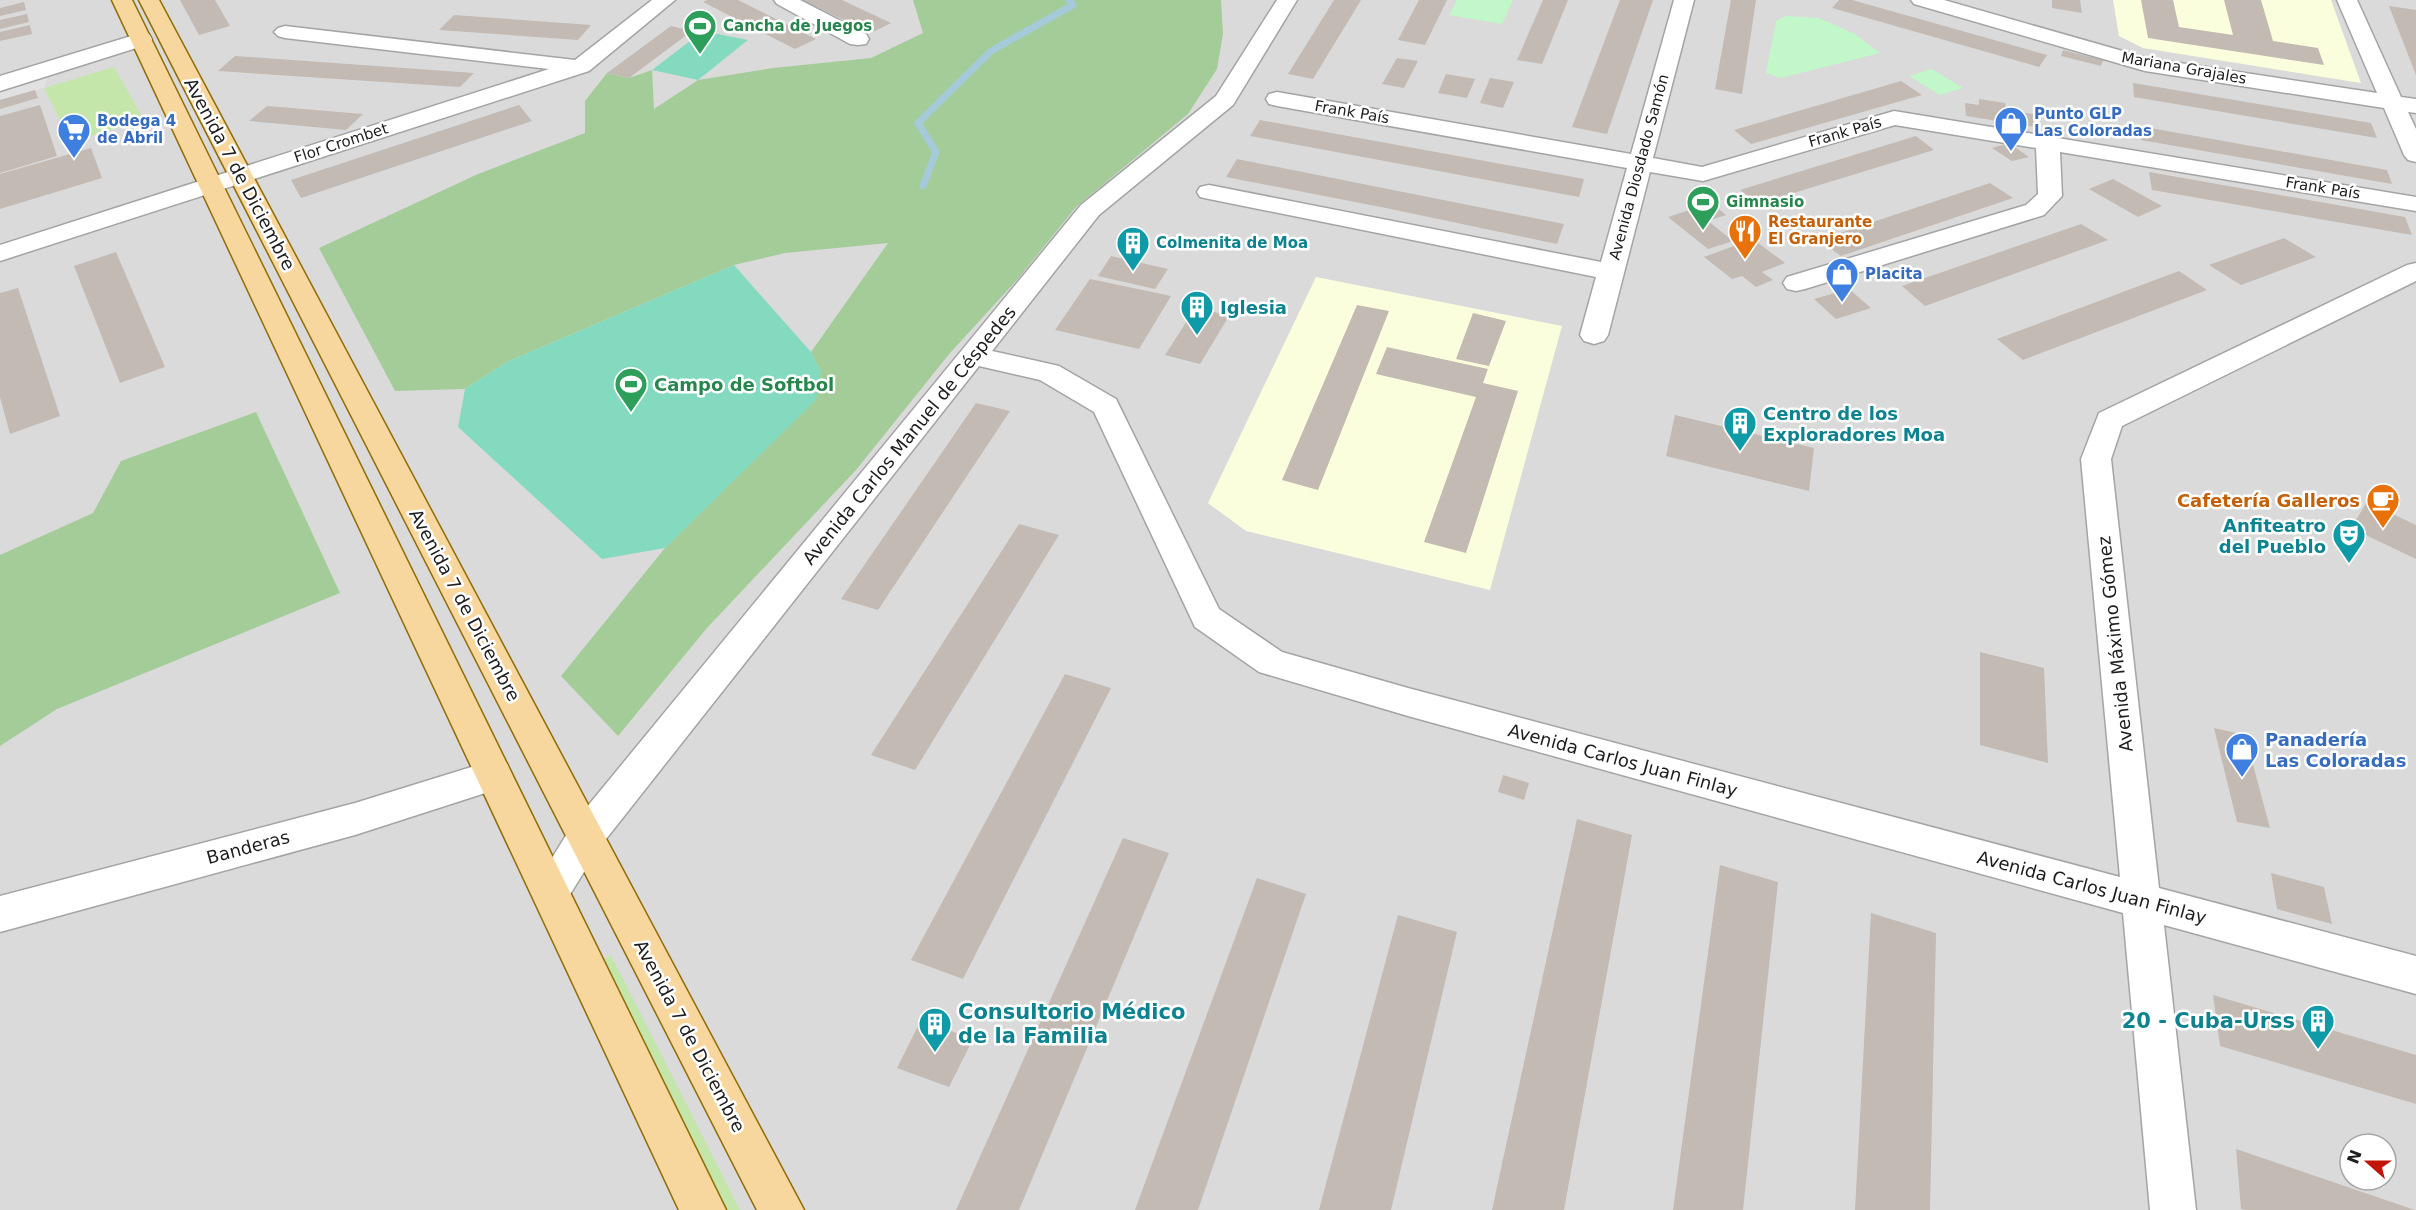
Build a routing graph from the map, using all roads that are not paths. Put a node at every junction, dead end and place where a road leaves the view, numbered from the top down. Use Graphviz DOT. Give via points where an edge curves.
graph roads {
  1 [pos="122,0"];
  2 [pos="149,0"];
  3 [pos="665,0"];
  4 [pos="784,0"];
  5 [pos="1287,0"];
  6 [pos="1684,0"];
  7 [pos="1921,0"];
  8 [pos="2347,0"];
  9 [pos="285,32"];
  10 [pos="141,39"];
  11 [pos="858,39"];
  12 [pos="581,66"];
  13 [pos="0,84"];
  14 [pos="1277,99"];
  15 [pos="2393,103"];
  16 [pos="2416,106"];
  17 [pos="2048,143"];
  18 [pos="2416,155"];
  19 [pos="1640,163"];
  20 [pos="226,180"];
  21 [pos="1209,192"];
  22 [pos="2416,204"];
  23 [pos="0,253"];
  24 [pos="2416,271"];
  25 [pos="1611,272"];
  26 [pos="1796,283"];
  27 [pos="1594,334"];
  28 [pos="973,356"];
  29 [pos="494,776"];
  30 [pos="586,836"];
  31 [pos="550,892"];
  32 [pos="2141,900"];
  33 [pos="0,914"];
  34 [pos="2416,975"];
  35 [pos="703,1210"];
  36 [pos="781,1210"];
  37 [pos="2173,1210"];
  1 -- 10 [label="main road, Avenida 7 de Diciembre"];
  2 -- 20 [label="main road, Avenida 7 de Diciembre"];
  3 -- 12 [label="street, Flor Crombet"];
  4 -- 11 [label="street"];
  5 -- 28 [label="street, Avenida Carlos Manuel de Céspedes" via="1226,100 1090,210"];
  6 -- 19 [label="street, Avenida Diosdado Samón"];
  7 -- 15 [label="street, Mariana Grajales" via="2145,64"];
  8 -- 15 [label="street"];
  9 -- 12 [label="street"];
  10 -- 13 [label="street"];
  10 -- 20 [label="main road, Avenida 7 de Diciembre"];
  12 -- 20 [label="street, Flor Crombet"];
  14 -- 19 [label="street, Frank País"];
  15 -- 16 [label="street, Mariana Grajales"];
  15 -- 18 [label="street"];
  17 -- 19 [label="street, Frank País" via="1894,118 1703,174"];
  17 -- 22 [label="street, Frank País"];
  17 -- 26 [label="street" via="2050,196 2036,210"];
  19 -- 25 [label="street, Avenida Diosdado Samón"];
  20 -- 23 [label="street, Flor Crombet"];
  20 -- 29 [label="main road, Avenida 7 de Diciembre"];
  20 -- 30 [label="main road, Avenida 7 de Diciembre"];
  21 -- 25 [label="street"];
  24 -- 32 [label="street, Avenida Máximo Gómez" via="2109,420 2096,459"];
  25 -- 27 [label="street, Avenida Diosdado Samón"];
  28 -- 30 [label="street, Avenida Carlos Manuel de Céspedes"];
  28 -- 32 [label="street, Avenida Carlos Juan Finlay" via="1049,373 1106,406 1207,618 1271,662"];
  29 -- 31 [label="main road, Avenida 7 de Diciembre"];
  29 -- 33 [label="street, Banderas" via="355,819"];
  30 -- 31 [label="street, Avenida Carlos Manuel de Céspedes"];
  30 -- 36 [label="main road, Avenida 7 de Diciembre"];
  31 -- 35 [label="main road, Avenida 7 de Diciembre"];
  32 -- 34 [label="street, Avenida Carlos Juan Finlay"];
  32 -- 37 [label="street, Avenida Máximo Gómez"];
}
